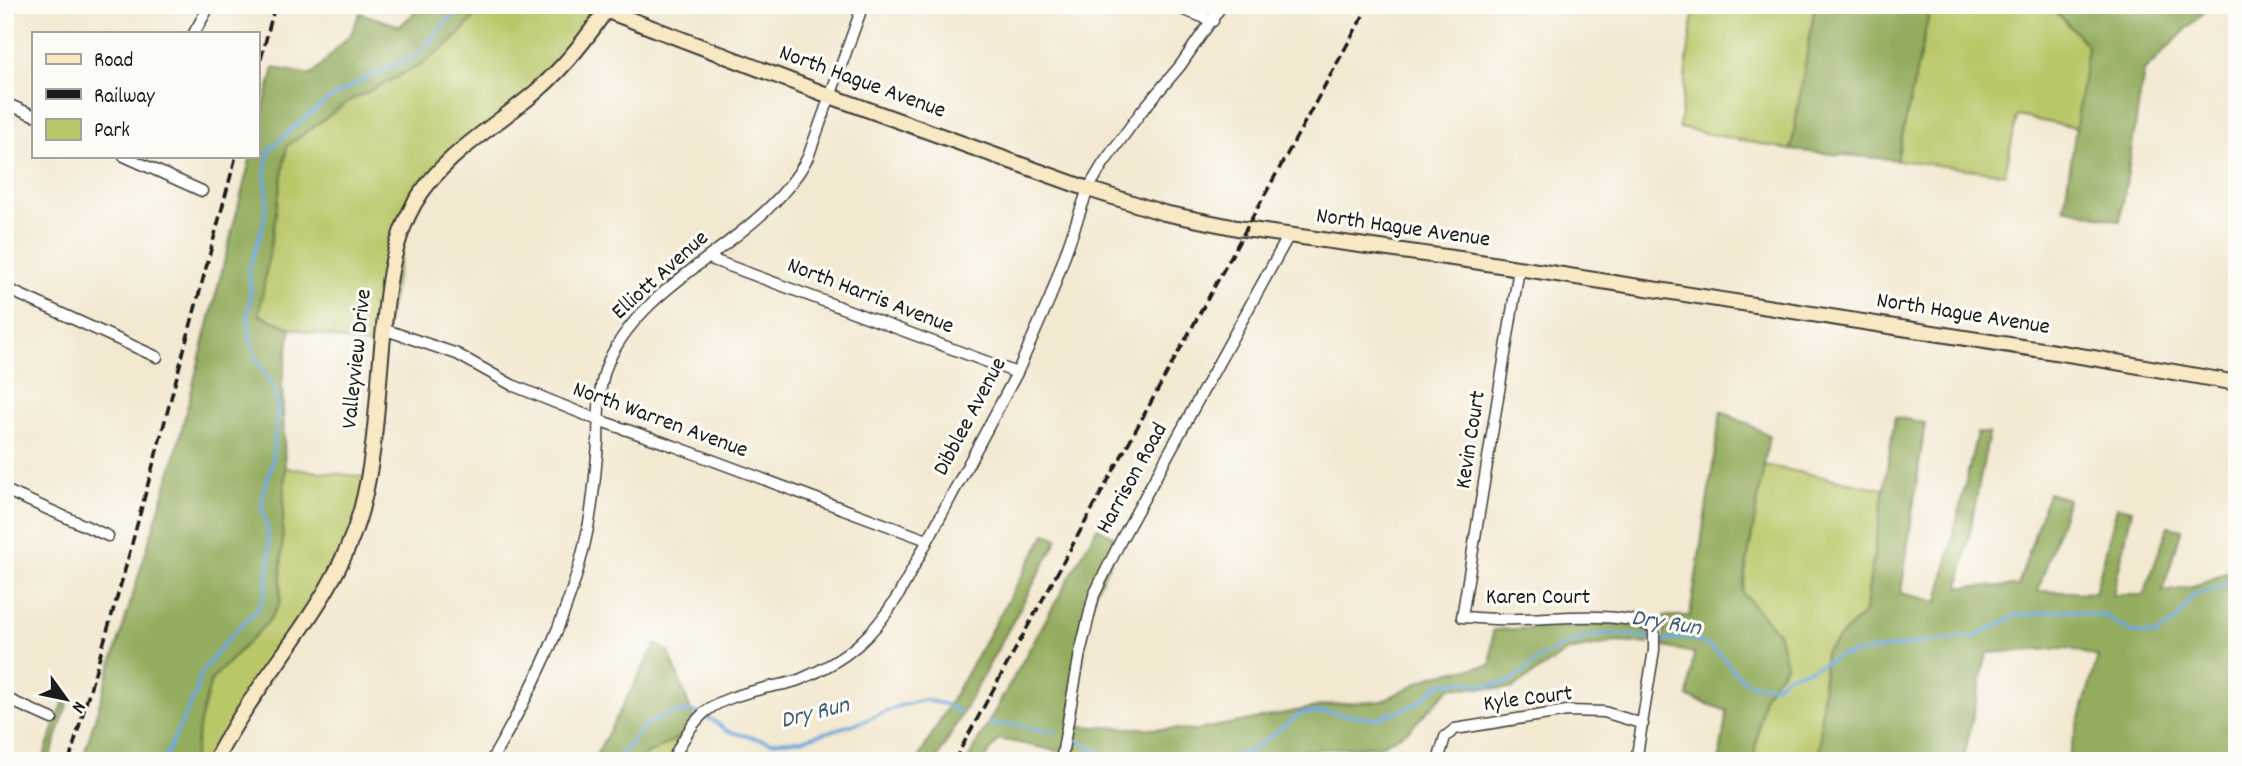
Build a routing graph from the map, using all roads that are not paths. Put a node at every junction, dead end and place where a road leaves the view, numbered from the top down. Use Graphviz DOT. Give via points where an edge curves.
graph roads {
  1 [pos="210,5"];
  2 [pos="863,5"];
  3 [pos="1171,5"];
  4 [pos="1222,5"];
  5 [pos="602,7"];
  6 [pos="1213,21"];
  7 [pos="195,32"];
  8 [pos="830,96"];
  9 [pos="5,103"];
  10 [pos="32,115"];
  11 [pos="129,158"];
  12 [pos="1088,189"];
  13 [pos="202,191"];
  14 [pos="1289,235"];
  15 [pos="708,258"];
  16 [pos="1519,269"];
  17 [pos="5,288"];
  18 [pos="383,329"];
  19 [pos="157,357"];
  20 [pos="1017,373"];
  21 [pos="2237,383"];
  22 [pos="598,420"];
  23 [pos="5,490"];
  24 [pos="108,536"];
  25 [pos="927,540"];
  26 [pos="1462,617"];
  27 [pos="5,698"];
  28 [pos="52,719"];
  29 [pos="1643,724"];
  30 [pos="215,761"];
  31 [pos="491,761"];
  32 [pos="672,761"];
  33 [pos="1061,761"];
  34 [pos="1438,761"];
  35 [pos="1636,761"];
  1 -- 7 [label="street"];
  2 -- 8 [label="street, Elliott Avenue"];
  3 -- 6 [label="street"];
  4 -- 6 [label="street, Dibblee Avenue"];
  5 -- 8 [label="main road, North Hague Avenue"];
  5 -- 18 [label="main road, Valleyview Drive" via="555,74 452,158 422,192 398,241"];
  6 -- 12 [label="street, Dibblee Avenue"];
  8 -- 12 [label="main road, North Hague Avenue"];
  8 -- 15 [label="street, Elliott Avenue" via="795,179"];
  9 -- 10 [label="street"];
  11 -- 13 [label="street"];
  12 -- 14 [label="main road, North Hague Avenue" via="1164,213"];
  12 -- 20 [label="street, Dibblee Avenue" via="1050,298"];
  14 -- 16 [label="main road, North Hague Avenue"];
  14 -- 33 [label="street, Harrison Road" via="1094,595"];
  15 -- 20 [label="street, North Harris Avenue"];
  15 -- 22 [label="street, Elliott Avenue" via="630,325 600,384"];
  16 -- 21 [label="main road, North Hague Avenue"];
  16 -- 26 [label="street, Kevin Court"];
  17 -- 19 [label="street"];
  18 -- 22 [label="street, North Warren Avenue" via="457,354 512,385"];
  18 -- 30 [label="main road, Valleyview Drive" via="368,477 355,531 328,587 254,693"];
  20 -- 25 [label="street, Dibblee Avenue"];
  22 -- 25 [label="street, North Warren Avenue"];
  22 -- 31 [label="street, Elliott Avenue" via="590,513 575,583 540,672"];
  23 -- 24 [label="street"];
  25 -- 32 [label="street, Dibblee Avenue" via="879,625 854,650 800,679 730,696 710,708 695,721"];
  26 -- 29 [label="street, Karen Court" via="1643,621 1654,628"];
  27 -- 28 [label="street"];
  29 -- 34 [label="street, Kyle Court" via="1604,712 1567,711 1455,729 1445,737"];
  29 -- 35 [label="street"];
}
